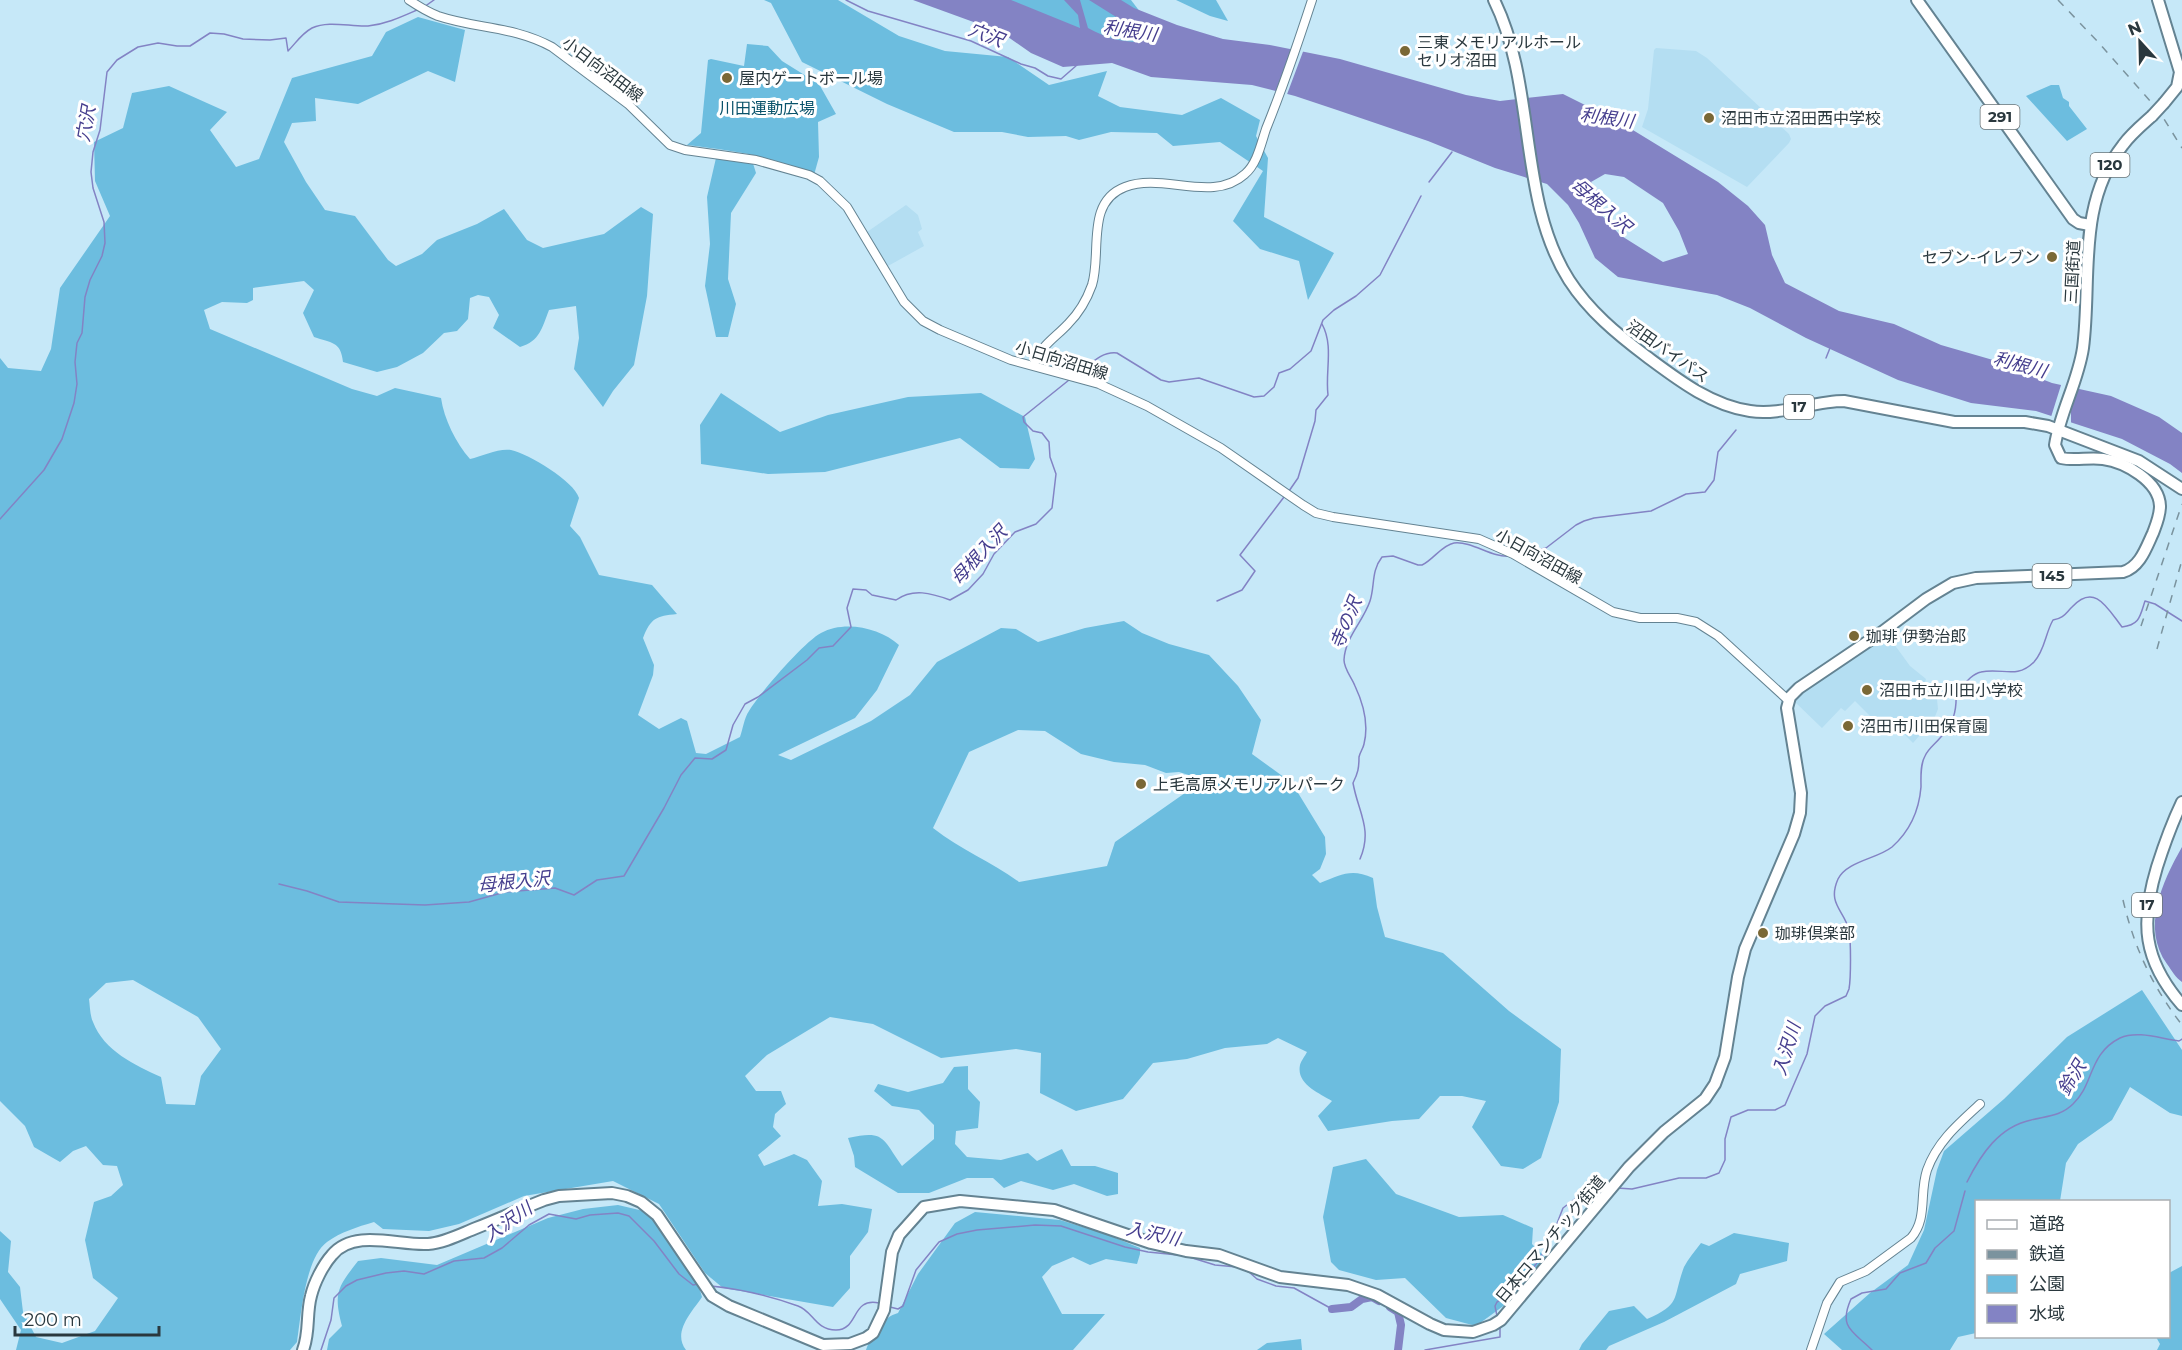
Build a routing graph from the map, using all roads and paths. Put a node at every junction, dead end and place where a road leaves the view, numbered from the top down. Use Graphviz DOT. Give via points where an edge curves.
graph roads {
  1 [pos="1312,0"];
  2 [pos="1494,0"];
  3 [pos="1917,0"];
  4 [pos="2158,0"];
  5 [pos="410,1"];
  6 [pos="2090,225"];
  7 [pos="1034,365"];
  8 [pos="2060,424"];
  9 [pos="2182,489"];
  10 [pos="1788,699"];
  11 [pos="2182,802"];
  12 [pos="2182,1005"];
  13 [pos="1980,1104"];
  14 [pos="303,1350"];
  15 [pos="1811,1350"];
  1 -- 7 [label="main road" via="1253,164 1244,176 1217,187 1140,183 1112,195 1102,208 1097,226 1095,272 1084,303 1040,351"];
  2 -- 8 [label="highway, 沼田バイパス / 17" via="1517,71 1544,224 1557,258 1577,292 1617,333 1677,378 1725,405 1761,412 1844,401 1937,420"];
  3 -- 6 [label="highway, 三国街道 / 291" via="2073,219"];
  4 -- 6 [label="highway, 120, bridge" via="2180,72 2177,87 2114,158 2099,188"];
  5 -- 7 [label="main road, 小日向沼田線" via="449,19 524,34 552,47 628,104 669,145 756,160 820,181 847,207 904,302 922,321 1011,360"];
  6 -- 8 [label="highway, 三国街道 / 120" via="2082,351"];
  7 -- 10 [label="main road, 小日向沼田線" via="1091,381 1147,406 1214,444 1316,513 1479,539 1513,554 1613,612 1696,622 1718,636"];
  8 -- 9 [label="highway, 17" via="2139,461"];
  8 -- 10 [label="highway, 145" via="2055,445 2061,458 2103,459 2127,466 2156,493 2160,509 2156,525 2133,567 2113,574 1976,578 1953,583"];
  10 -- 14 [label="highway, 日本ロマンチック街道" via="1801,793 1800,813 1745,949 1725,1057 1715,1084 1704,1099 1629,1167 1514,1306 1493,1325 1473,1332 1444,1330 1377,1295 1348,1285 1280,1277 1220,1255 1151,1243 1054,1210 960,1202 924,1207 898,1234 885,1310 873,1332 850,1344 823,1345 712,1296 657,1215 627,1196 599,1193 544,1200 432,1244 365,1240 342,1246 325,1264 311,1295"];
  11 -- 12 [label="highway, 17" via="2156,871 2146,919 2155,963"];
  13 -- 15 [label="main road" via="1937,1148 1927,1170 1923,1216 1916,1232 1866,1271 1840,1282 1827,1303"];
}
